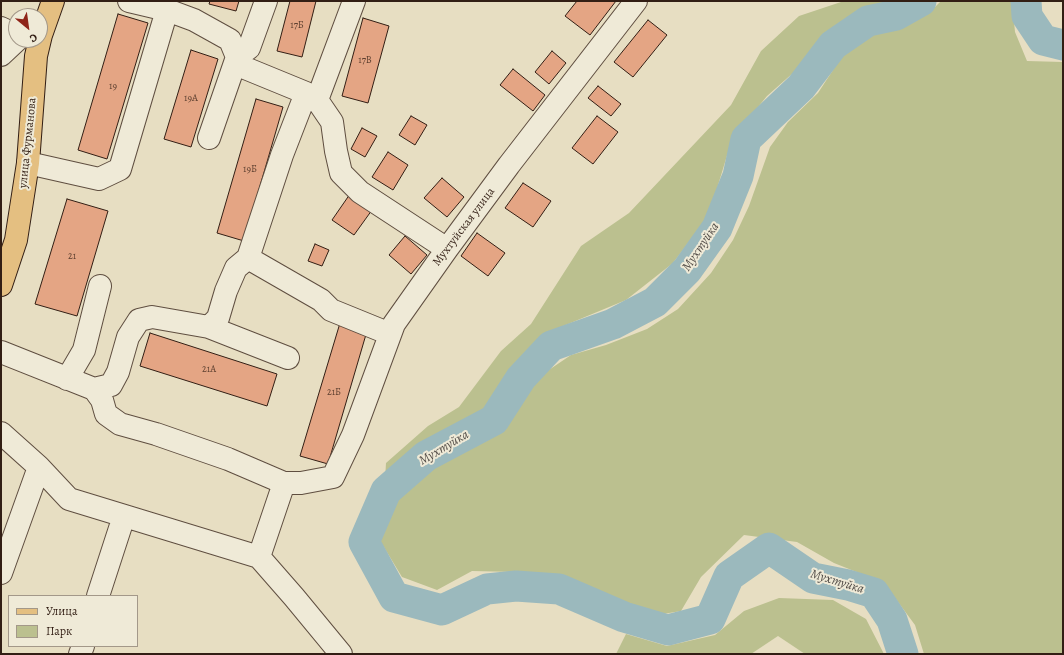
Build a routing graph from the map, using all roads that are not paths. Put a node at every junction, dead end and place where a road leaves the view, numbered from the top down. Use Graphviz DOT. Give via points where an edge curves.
graph roads {
  1 [pos="53,1"];
  2 [pos="129,1"];
  3 [pos="266,1"];
  4 [pos="354,1"];
  5 [pos="636,1"];
  6 [pos="173,8"];
  7 [pos="48,15"];
  8 [pos="8,48"];
  9 [pos="38,48"];
  10 [pos="1,55"];
  11 [pos="237,57"];
  12 [pos="311,96"];
  13 [pos="209,138"];
  14 [pos="28,163"];
  15 [pos="447,249"];
  16 [pos="248,258"];
  17 [pos="1,285"];
  18 [pos="100,286"];
  19 [pos="209,327"];
  20 [pos="390,334"];
  21 [pos="1,352"];
  22 [pos="288,358"];
  23 [pos="67,379"];
  24 [pos="94,389"];
  25 [pos="1,433"];
  26 [pos="39,467"];
  27 [pos="284,483"];
  28 [pos="124,516"];
  29 [pos="259,557"];
  30 [pos="1,573"];
  31 [pos="98,595"];
  32 [pos="340,654"];
  1 -- 7 [label="main road, улица Фурманова"];
  2 -- 6 [label="street"];
  3 -- 11 [label="street" via="249,48"];
  4 -- 12 [label="street"];
  5 -- 15 [label="street, Мухтуйская улица"];
  6 -- 11 [label="street" via="230,40"];
  6 -- 14 [label="street" via="120,169 99,180"];
  8 -- 10 [label="street"];
  9 -- 14 [label="main road, улица Фурманова"];
  11 -- 12 [label="street" via="245,68"];
  11 -- 13 [label="street"];
  12 -- 15 [label="street" via="332,122 342,173 360,192"];
  12 -- 16 [label="street" via="282,155"];
  14 -- 17 [label="main road, улица Фурманова" via="16,240"];
  15 -- 20 [label="street, Мухтуйская улица" via="394,324"];
  16 -- 19 [label="street" via="236,268 218,318"];
  16 -- 20 [label="street" via="320,300 331,310"];
  18 -- 23 [label="street" via="84,350"];
  19 -- 22 [label="street"];
  19 -- 24 [label="street" via="152,317 139,320 128,337 118,372 111,385"];
  20 -- 27 [label="street, Мухтуйская улица" via="353,435 333,476 301,483"];
  21 -- 23 [label="street"];
  23 -- 24 [label="street"];
  24 -- 27 [label="street" via="102,400 106,414 120,424 228,459"];
  25 -- 26 [label="street"];
  26 -- 28 [label="street" via="69,500"];
  26 -- 30 [label="street"];
  27 -- 29 [label="street"];
  28 -- 29 [label="street"];
  28 -- 31 [label="street"];
  29 -- 32 [label="street"];
}
